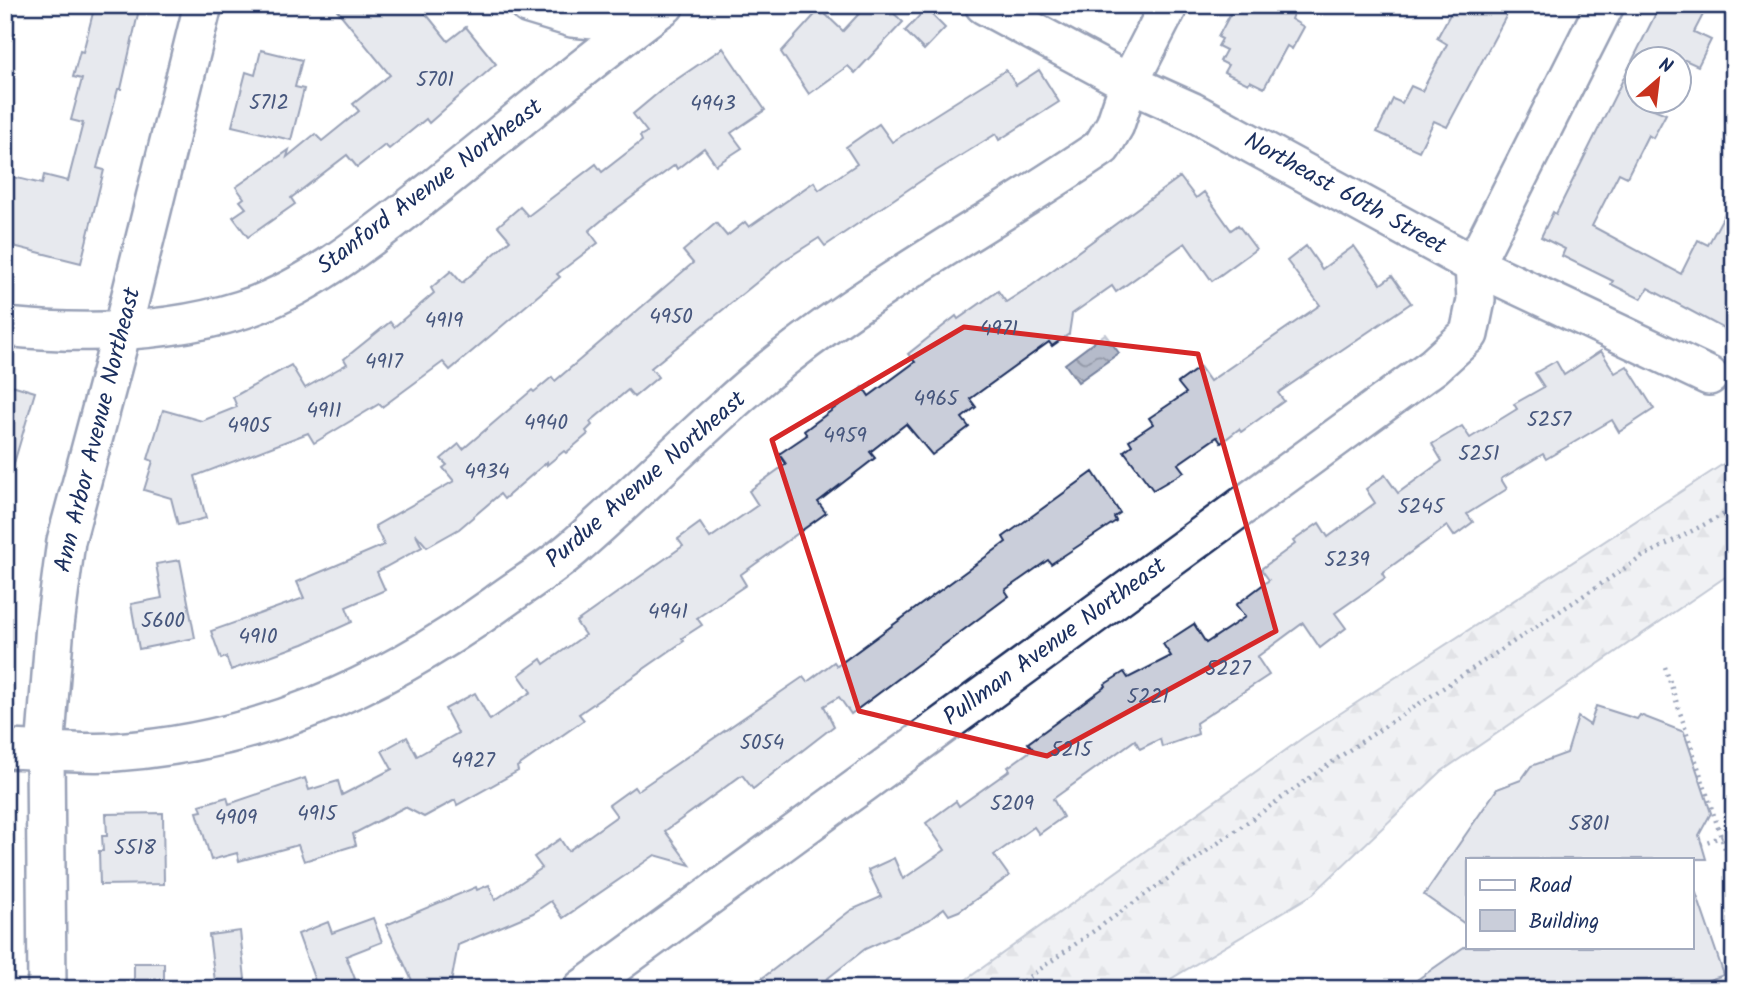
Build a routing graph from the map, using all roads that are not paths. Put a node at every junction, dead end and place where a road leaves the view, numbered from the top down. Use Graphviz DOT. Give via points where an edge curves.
graph roads {
  1 [pos="203,5"];
  2 [pos="529,5"];
  3 [pos="984,5"];
  4 [pos="1169,5"];
  5 [pos="1605,5"];
  6 [pos="652,15"];
  7 [pos="1129,83"];
  8 [pos="1474,265"];
  9 [pos="5,327"];
  10 [pos="122,331"];
  11 [pos="1709,376"];
  12 [pos="5,749"];
  13 [pos="45,751"];
  14 [pos="47,989"];
  15 [pos="582,989"];
  1 -- 10 [label="street, Ann Arbor Avenue Northeast"];
  2 -- 6 [label="street" via="572,18"];
  3 -- 7 [label="street, Northeast 60th Street"];
  4 -- 7 [label="street, Purdue Avenue Northeast"];
  5 -- 8 [label="street"];
  6 -- 10 [label="street, Stanford Avenue Northeast" via="386,226 313,276 242,310"];
  7 -- 8 [label="street, Northeast 60th Street" via="1192,111"];
  7 -- 13 [label="street, Purdue Avenue Northeast" via="1115,125 1101,147 878,290 783,359 575,547 443,642 366,685 242,731 155,748"];
  8 -- 11 [label="street, Northeast 60th Street"];
  8 -- 15 [label="street, Pullman Avenue Northeast" via="1476,300 1469,334 1434,366"];
  9 -- 10 [label="street, Stanford Avenue Northeast" via="71,334"];
  10 -- 13 [label="street, Ann Arbor Avenue Northeast" via="66,541"];
  12 -- 13 [label="street, Purdue Avenue Northeast"];
  13 -- 14 [label="street, Ann Arbor Avenue Northeast"];
}
